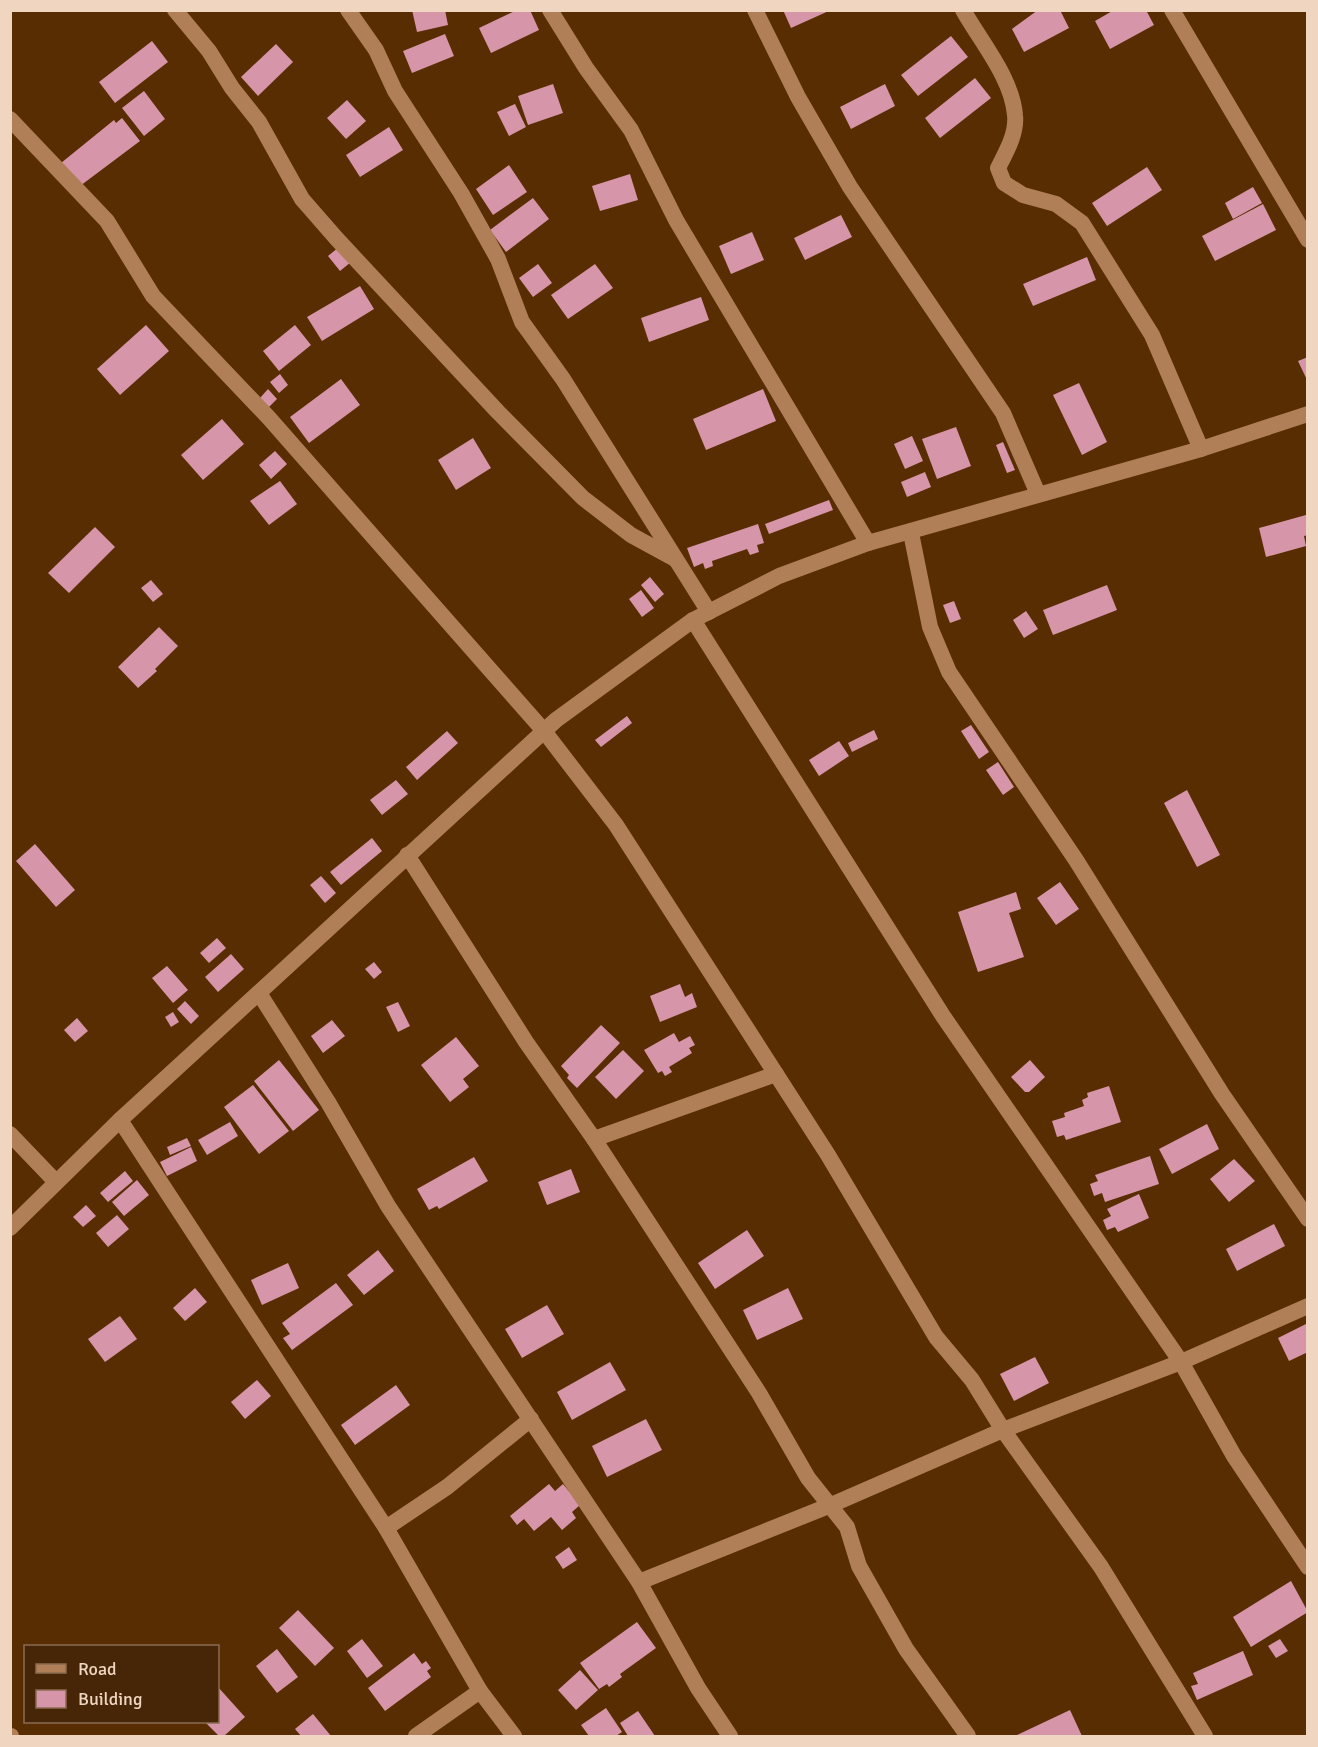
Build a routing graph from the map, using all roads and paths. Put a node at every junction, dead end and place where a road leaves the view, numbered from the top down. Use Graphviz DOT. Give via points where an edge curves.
graph roads {
  1 [pos="175,10"];
  2 [pos="348,10"];
  3 [pos="550,10"];
  4 [pos="755,10"];
  5 [pos="963,10"];
  6 [pos="1172,10"];
  7 [pos="10,119"];
  8 [pos="1308,240"];
  9 [pos="1305,421"];
  10 [pos="1201,449"];
  11 [pos="1038,494"];
  12 [pos="911,533"];
  13 [pos="868,543"];
  14 [pos="675,559"];
  15 [pos="709,612"];
  16 [pos="693,620"];
  17 [pos="544,731"];
  18 [pos="407,855"];
  19 [pos="259,993"];
  20 [pos="776,1074"];
  21 [pos="120,1120"];
  22 [pos="10,1134"];
  23 [pos="594,1139"];
  24 [pos="56,1182"];
  25 [pos="1308,1219"];
  26 [pos="10,1228"];
  27 [pos="1308,1306"];
  28 [pos="1181,1362"];
  29 [pos="531,1419"];
  30 [pos="1003,1430"];
  31 [pos="831,1506"];
  32 [pos="386,1528"];
  33 [pos="1308,1567"];
  34 [pos="639,1582"];
  35 [pos="480,1691"];
  36 [pos="416,1737"];
  37 [pos="514,1737"];
  38 [pos="730,1737"];
  39 [pos="968,1737"];
  40 [pos="1205,1737"];
  1 -- 14 [label="street" via="259,122 302,199 336,238 583,498 631,535"];
  2 -- 14 [label="street" via="376,50 395,91 498,259 522,322 563,379"];
  3 -- 13 [label="street" via="631,130 676,220"];
  4 -- 11 [label="street" via="798,97 850,187 1003,413"];
  5 -- 10 [label="street" via="1007,85 1015,116 1012,138 998,168 1004,183 1023,195 1056,204 1082,223 1152,335"];
  6 -- 8 [label="street"];
  7 -- 17 [label="street" via="107,221 153,296 269,418"];
  9 -- 10 [label="street"];
  10 -- 11 [label="street"];
  11 -- 12 [label="street"];
  12 -- 13 [label="street"];
  12 -- 25 [label="street" via="930,627 949,672 1076,860 1222,1094"];
  13 -- 15 [label="street" via="779,576"];
  14 -- 15 [label="street"];
  15 -- 16 [label="street"];
  16 -- 17 [label="street"];
  16 -- 28 [label="street" via="943,1016"];
  17 -- 18 [label="street"];
  17 -- 20 [label="street" via="622,834"];
  18 -- 19 [label="street"];
  18 -- 23 [label="street" via="526,1042"];
  19 -- 21 [label="street"];
  19 -- 29 [label="street" via="388,1206"];
  20 -- 23 [label="street"];
  20 -- 30 [label="street" via="936,1336 972,1380"];
  21 -- 24 [label="street"];
  21 -- 32 [label="street"];
  22 -- 24 [label="street"];
  23 -- 31 [label="street" via="759,1393 808,1478"];
  24 -- 26 [label="street"];
  27 -- 28 [label="street"];
  28 -- 30 [label="street"];
  28 -- 33 [label="street" via="1234,1456"];
  29 -- 32 [label="street" via="447,1487"];
  29 -- 34 [label="street"];
  30 -- 31 [label="street"];
  30 -- 40 [label="street" via="1101,1567"];
  31 -- 34 [label="street"];
  31 -- 39 [label="street" via="847,1527 859,1566 906,1648"];
  32 -- 35 [label="street"];
  34 -- 38 [label="street"];
  35 -- 36 [label="street"];
  35 -- 37 [label="street"];
}
